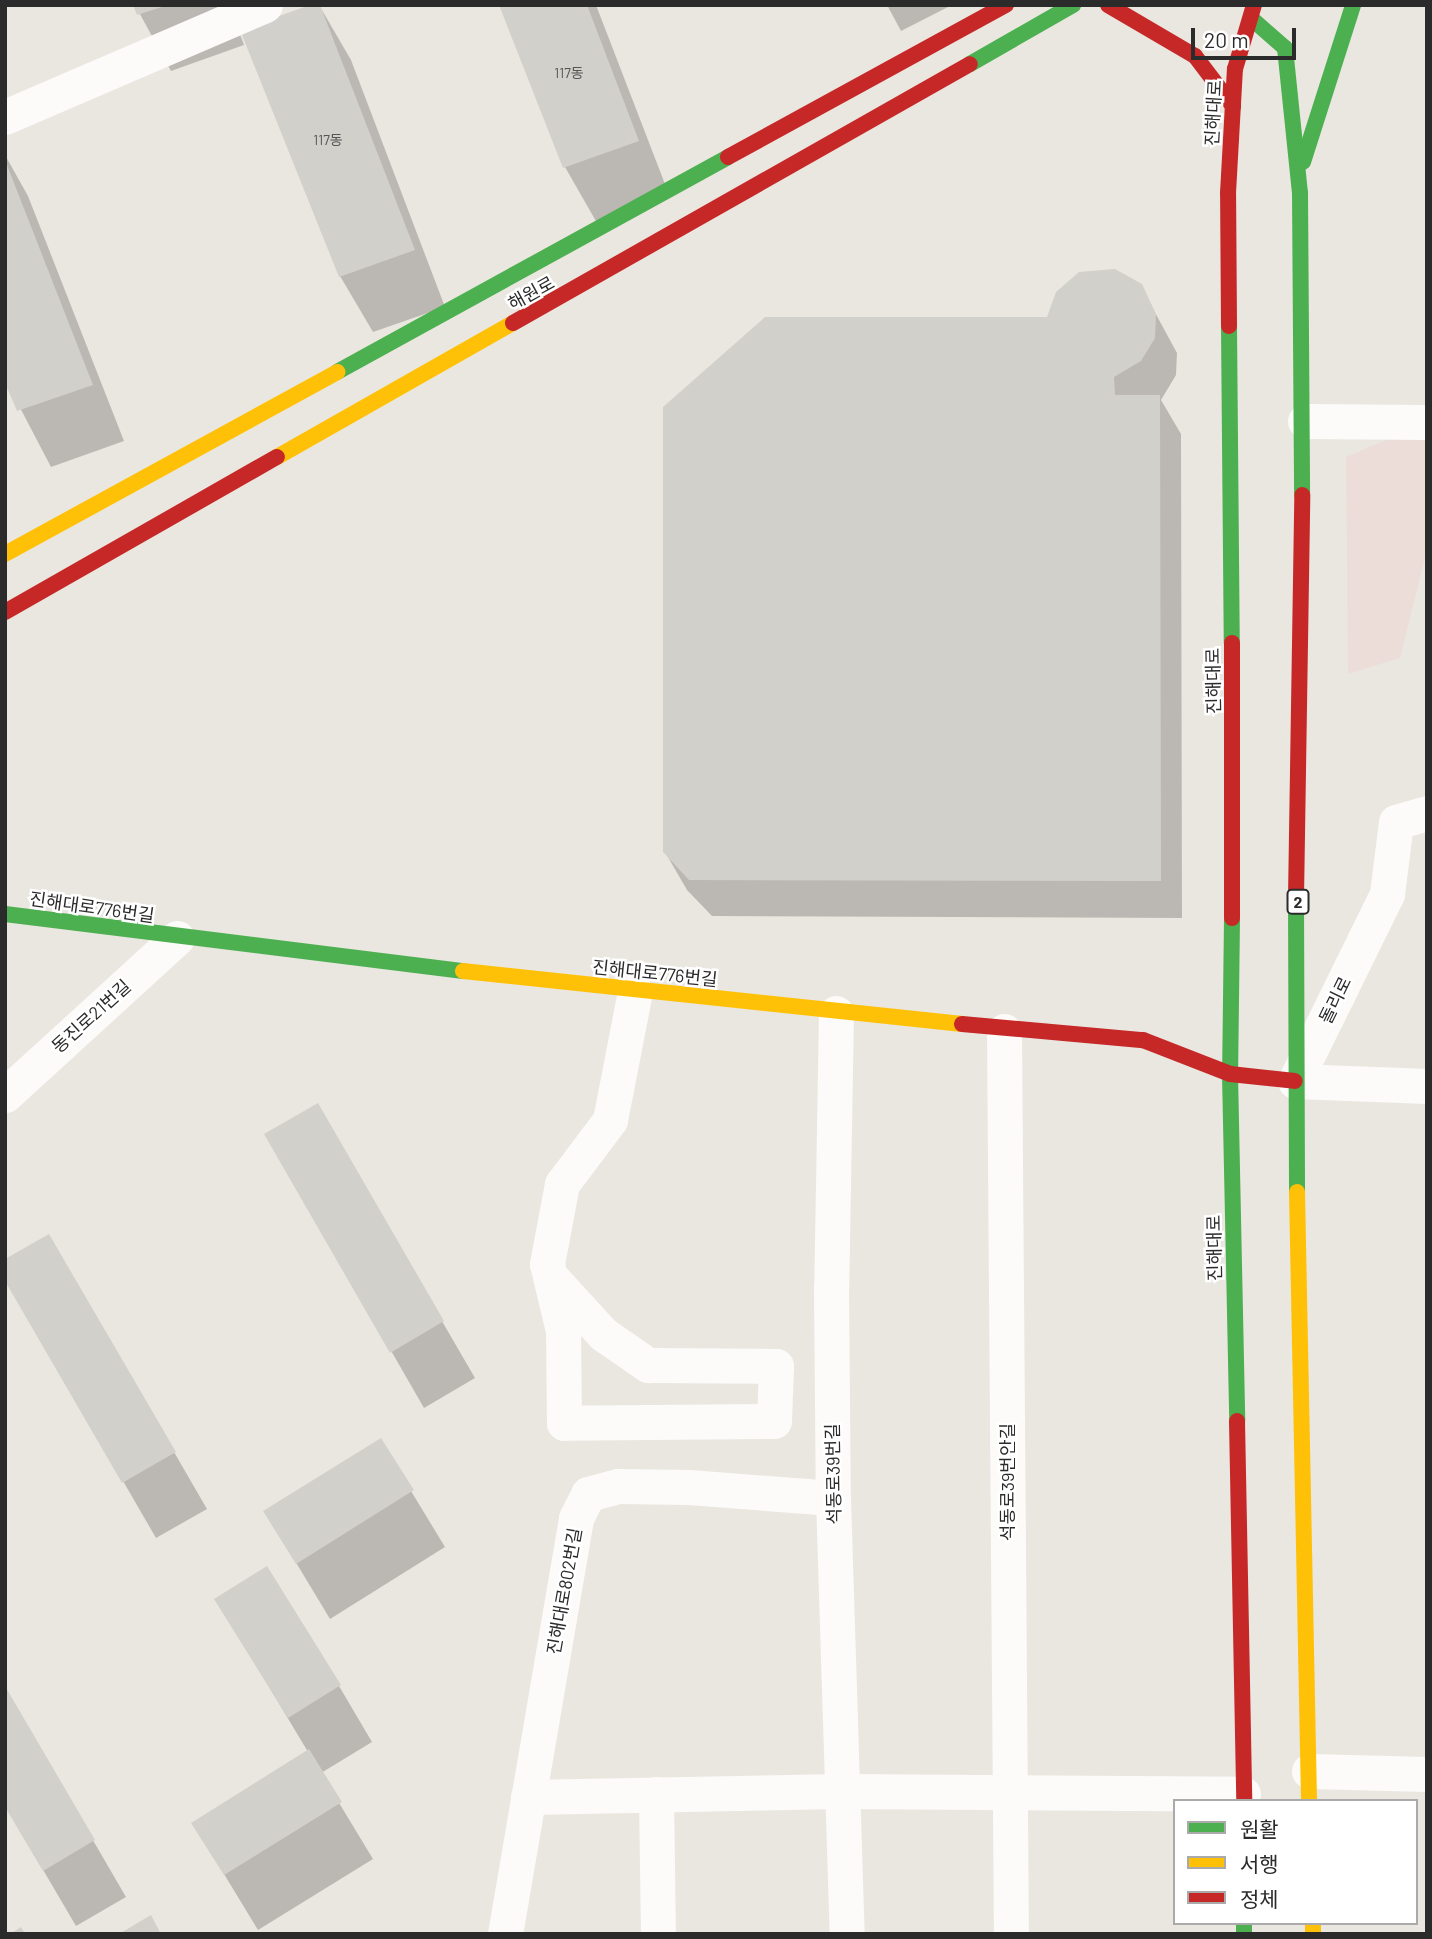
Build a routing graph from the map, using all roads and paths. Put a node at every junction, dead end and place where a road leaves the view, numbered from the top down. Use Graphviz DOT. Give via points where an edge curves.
graph roads {
  1 [pos="265,5"];
  2 [pos="1006,5"];
  3 [pos="1073,5"];
  4 [pos="1108,5"];
  5 [pos="1353,5"];
  6 [pos="1253,12"];
  7 [pos="1233,106"];
  8 [pos="5,117"];
  9 [pos="1298,177"];
  10 [pos="1305,421"];
  11 [pos="1427,422"];
  12 [pos="5,554"];
  13 [pos="5,612"];
  14 [pos="1427,813"];
  15 [pos="5,914"];
  16 [pos="177,938"];
  17 [pos="635,990"];
  18 [pos="836,1013"];
  19 [pos="1004,1031"];
  20 [pos="1230,1074"];
  21 [pos="1295,1081"];
  22 [pos="1427,1086"];
  23 [pos="5,1095"];
  24 [pos="551,1277"];
  25 [pos="833,1498"];
  26 [pos="1427,1774"];
  27 [pos="1309,1786"];
  28 [pos="842,1791"];
  29 [pos="1010,1792"];
  30 [pos="656,1794"];
  31 [pos="528,1797"];
  32 [pos="1243,1798"];
  33 [pos="505,1934"];
  34 [pos="658,1934"];
  35 [pos="847,1934"];
  36 [pos="1011,1934"];
  1 -- 8 [label="street"];
  2 -- 12 [label="main road"];
  3 -- 13 [label="main road, 해원로"];
  4 -- 7 [label="main road" via="1195,56"];
  5 -- 9 [label="main road"];
  6 -- 7 [label="main road, 진해대로 / 2" via="1235,69"];
  6 -- 9 [label="main road, 진해대로 / 2" via="1285,48"];
  7 -- 20 [label="main road, 진해대로 / 2" via="1228,193 1234,816"];
  9 -- 10 [label="main road, 진해대로 / 2"];
  10 -- 11 [label="street"];
  10 -- 21 [label="main road, 진해대로 / 2" via="1299,582"];
  14 -- 21 [label="street, 돌리로" via="1396,822 1387,894"];
  15 -- 16 [label="main road, 진해대로776번길"];
  16 -- 17 [label="main road, 진해대로776번길"];
  16 -- 23 [label="street, 동진로21번길"];
  17 -- 18 [label="main road, 진해대로776번길"];
  17 -- 24 [label="street" via="610,1119 562,1184 547,1264"];
  18 -- 19 [label="main road, 진해대로776번길"];
  18 -- 25 [label="street, 석동로39번길"];
  19 -- 20 [label="main road, 진해대로776번길" via="1143,1040"];
  19 -- 29 [label="street, 석동로39번안길"];
  20 -- 21 [label="main road, 진해대로776번길"];
  20 -- 32 [label="main road, 진해대로 / 2"];
  21 -- 22 [label="street"];
  21 -- 27 [label="main road, 진해대로 / 2"];
  24 -- 24 [label="street" via="563,1331 564,1423 774,1421 776,1366 648,1365 603,1334"];
  25 -- 28 [label="street, 석동로39번길"];
  25 -- 31 [label="street, 진해대로802번길" via="677,1486 618,1486 588,1494 576,1518"];
  26 -- 27 [label="street"];
  28 -- 29 [label="street"];
  28 -- 30 [label="street"];
  28 -- 35 [label="street, 석동로39번길"];
  29 -- 32 [label="street"];
  29 -- 36 [label="street, 석동로39번안길"];
  30 -- 31 [label="street"];
  30 -- 34 [label="street"];
  31 -- 33 [label="street, 진해대로802번길"];
}
